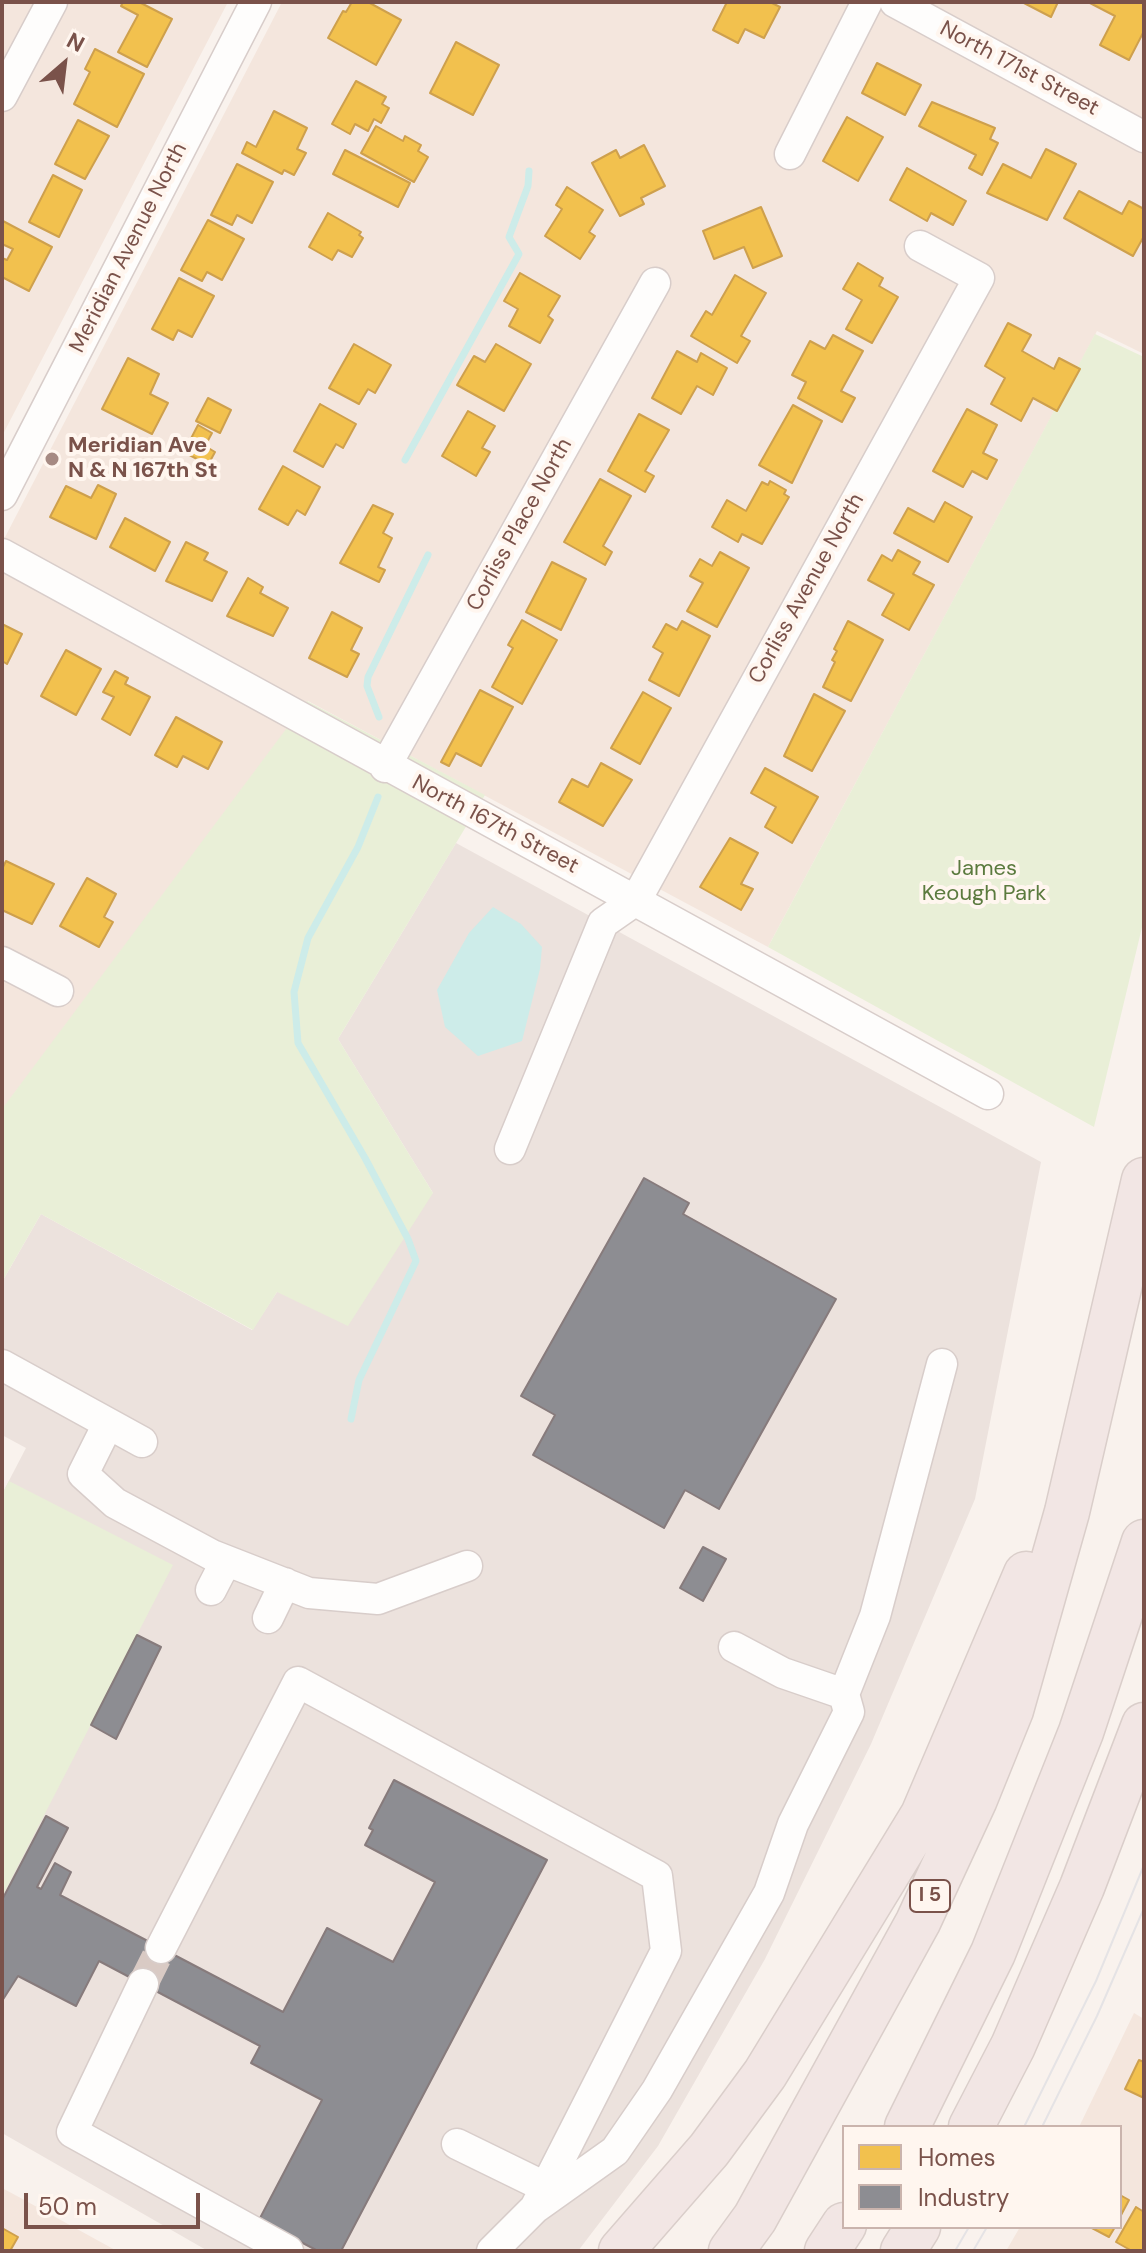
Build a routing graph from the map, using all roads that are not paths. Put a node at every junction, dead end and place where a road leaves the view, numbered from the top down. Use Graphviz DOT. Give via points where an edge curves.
graph roads {
  1 [pos="52,2"];
  2 [pos="256,2"];
  3 [pos="867,2"];
  4 [pos="895,2"];
  5 [pos="2,96"];
  6 [pos="1144,137"];
  7 [pos="790,154"];
  8 [pos="920,246"];
  9 [pos="655,283"];
  10 [pos="2,495"];
  11 [pos="2,554"];
  12 [pos="385,767"];
  13 [pos="648,907"];
  14 [pos="2,962"];
  15 [pos="58,991"];
  16 [pos="988,1094"];
  17 [pos="510,1149"];
  18 [pos="1144,1180"];
  19 [pos="942,1364"];
  20 [pos="2,1365"];
  21 [pos="108,1424"];
  22 [pos="142,1442"];
  23 [pos="1067,1512"];
  24 [pos="1144,1542"];
  25 [pos="226,1561"];
  26 [pos="467,1566"];
  27 [pos="285,1583"];
  28 [pos="211,1590"];
  29 [pos="268,1618"];
  30 [pos="734,1647"];
  31 [pos="844,1694"];
  32 [pos="1144,1725"];
  33 [pos="161,1948"];
  34 [pos="143,1984"];
  35 [pos="908,2125"];
  36 [pos="972,2125"];
  37 [pos="457,2144"];
  38 [pos="540,2197"];
  39 [pos="842,2228"];
  40 [pos="917,2229"];
  41 [pos="288,2251"];
  42 [pos="492,2251"];
  43 [pos="621,2251"];
  44 [pos="731,2251"];
  45 [pos="827,2251"];
  46 [pos="903,2251"];
  1 -- 5 [label="street"];
  2 -- 10 [label="street, Meridian Avenue North"];
  3 -- 7 [label="street"];
  4 -- 6 [label="street, North 171st Street"];
  8 -- 13 [label="street, Corliss Avenue North" via="979,278"];
  9 -- 12 [label="street, Corliss Place North"];
  11 -- 12 [label="street, North 167th Street"];
  12 -- 13 [label="street, North 167th Street"];
  13 -- 16 [label="street, North 167th Street"];
  13 -- 17 [label="street" via="603,923"];
  14 -- 15 [label="street"];
  18 -- 23 [label="highway, I 5"];
  19 -- 31 [label="street" via="875,1616"];
  20 -- 21 [label="street"];
  21 -- 22 [label="street"];
  21 -- 25 [label="street" via="83,1474 115,1503"];
  23 -- 43 [label="highway" via="1025,1575 923,1815 765,2074 709,2150"];
  23 -- 44 [label="highway, I 5" via="1011,1710 975,1799 918,1922 755,2218"];
  24 -- 35 [label="highway" via="1081,1732 993,1953"];
  25 -- 27 [label="street"];
  25 -- 28 [label="street"];
  26 -- 27 [label="street" via="378,1599 309,1593"];
  27 -- 29 [label="street"];
  30 -- 31 [label="street" via="783,1673"];
  31 -- 38 [label="street" via="849,1712 793,1824 769,1893 657,2090 615,2151"];
  32 -- 36 [label="highway" via="1082,1887 1013,2046"];
  33 -- 38 [label="street" via="298,1682 657,1876 666,1951"];
  34 -- 41 [label="street" via="72,2132"];
  37 -- 38 [label="street"];
  38 -- 42 [label="street"];
  39 -- 45 [label="highway"];
  40 -- 46 [label="highway"];
}
